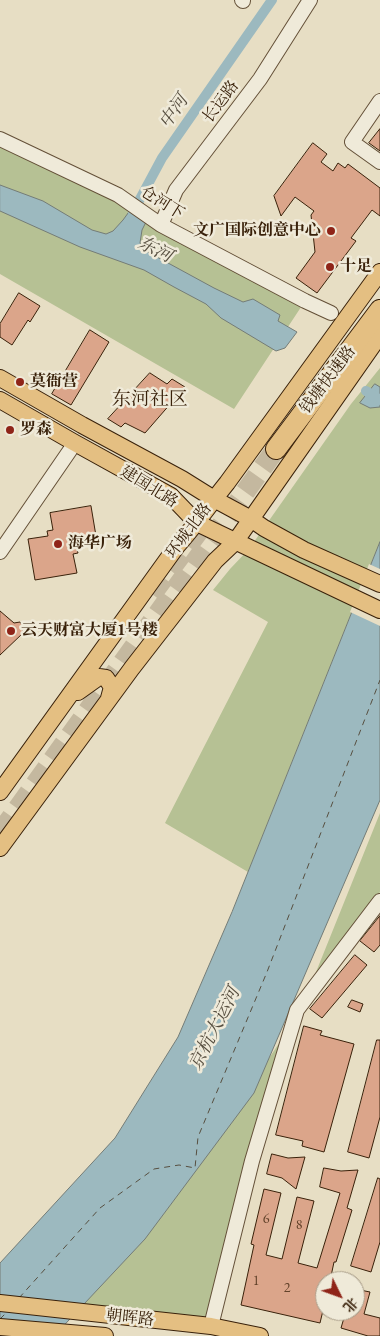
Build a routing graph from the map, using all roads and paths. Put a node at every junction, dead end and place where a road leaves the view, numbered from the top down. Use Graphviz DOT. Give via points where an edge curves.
graph roads {
  1 [pos="310,0"];
  2 [pos="380,101"];
  3 [pos="0,138"];
  4 [pos="380,162"];
  5 [pos="156,221"];
  6 [pos="380,272"];
  7 [pos="380,310"];
  8 [pos="331,313"];
  9 [pos="380,336"];
  10 [pos="0,378"];
  11 [pos="0,400"];
  12 [pos="75,443"];
  13 [pos="276,449"];
  14 [pos="214,499"];
  15 [pos="251,519"];
  16 [pos="197,523"];
  17 [pos="235,542"];
  18 [pos="0,552"];
  19 [pos="380,584"];
  20 [pos="380,610"];
  21 [pos="109,698"];
  22 [pos="68,699"];
  23 [pos="0,792"];
  24 [pos="0,848"];
  25 [pos="380,902"];
  26 [pos="0,1303"];
  27 [pos="211,1326"];
  28 [pos="0,1327"];
  29 [pos="105,1336"];
  30 [pos="260,1336"];
  1 -- 5 [label="street, 长运路" via="260,79"];
  2 -- 4 [label="street" via="352,142"];
  3 -- 5 [label="street, 仓河下" via="118,195"];
  5 -- 8 [label="street, 仓河下"];
  6 -- 14 [label="main road, 环城北路"];
  7 -- 13 [label="highway, 钱塘快速路"];
  9 -- 15 [label="main road"];
  10 -- 14 [label="main road, 建国北路"];
  11 -- 12 [label="main road, 建国北路"];
  12 -- 16 [label="main road, 建国北路" via="171,496"];
  12 -- 18 [label="street"];
  14 -- 15 [label="main road, 建国北路"];
  14 -- 16 [label="main road, 环城北路"];
  15 -- 17 [label="main road"];
  15 -- 19 [label="main road, 建国北路" via="304,550"];
  16 -- 17 [label="main road, 建国北路"];
  16 -- 22 [label="main road, 环城北路" via="177,546"];
  17 -- 20 [label="main road, 建国北路"];
  17 -- 21 [label="main road" via="215,561"];
  21 -- 22 [label="main road" via="112,687 106,678 99,677"];
  21 -- 24 [label="main road"];
  22 -- 23 [label="main road, 环城北路"];
  25 -- 27 [label="street" via="297,1010 252,1161"];
  26 -- 27 [label="main road, 朝晖路"];
  27 -- 30 [label="main road, 朝晖路"];
  28 -- 29 [label="main road, 朝晖路"];
}
